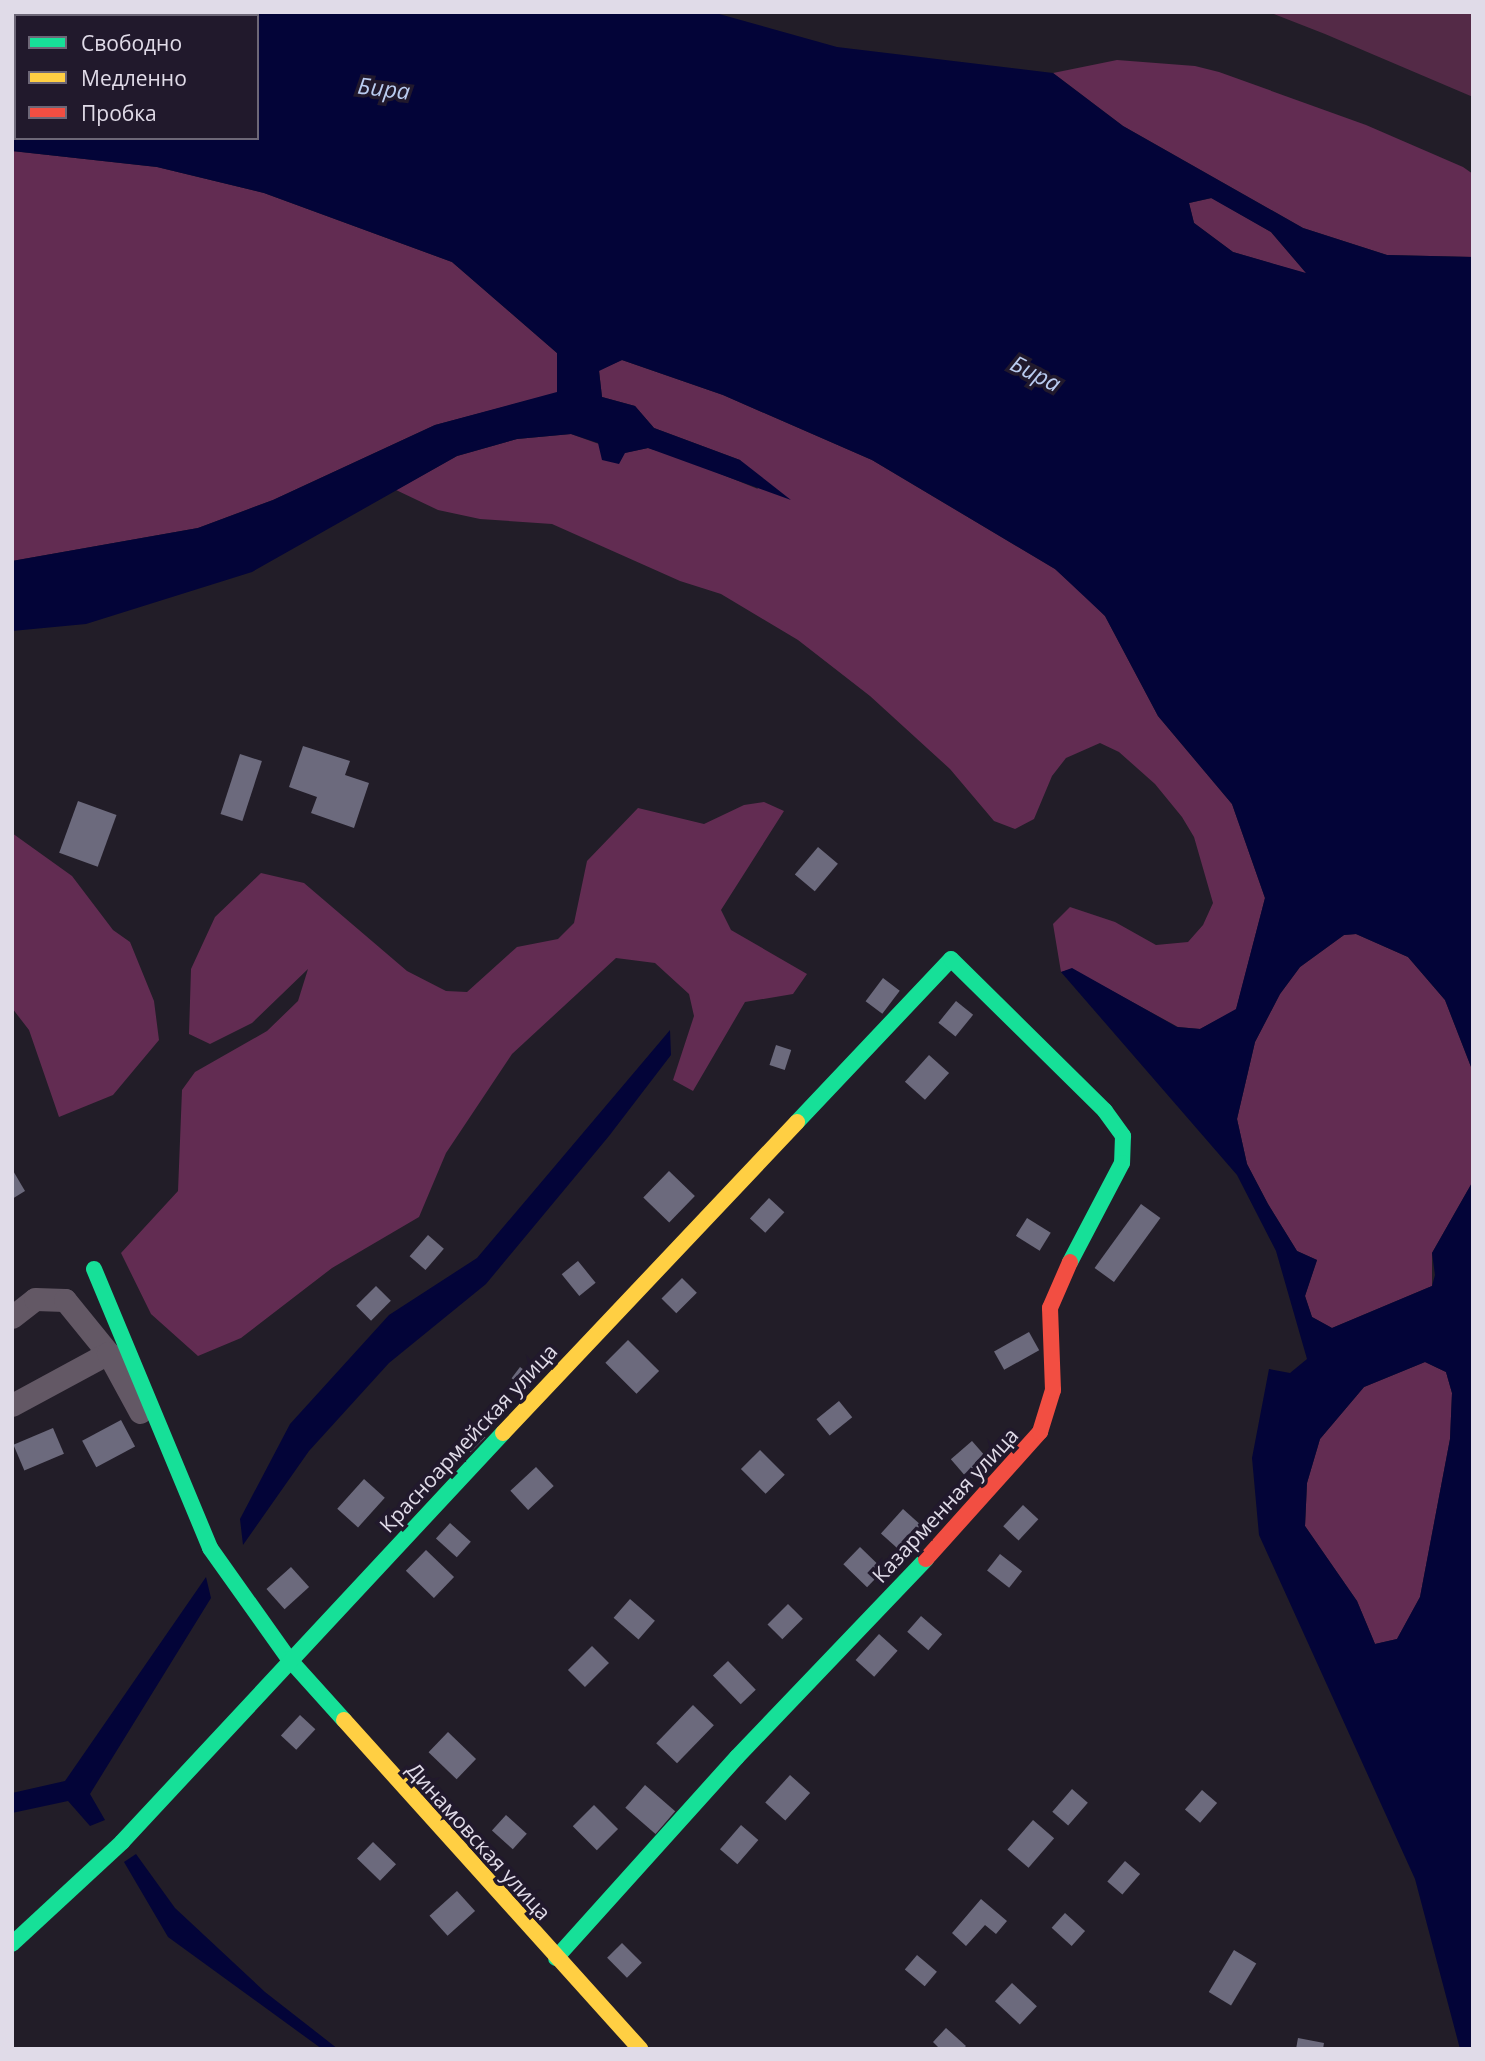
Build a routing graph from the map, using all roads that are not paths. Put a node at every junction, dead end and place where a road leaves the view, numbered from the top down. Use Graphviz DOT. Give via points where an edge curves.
graph roads {
  1 [pos="951,959"];
  2 [pos="94,1269"];
  3 [pos="12,1317"];
  4 [pos="108,1353"];
  5 [pos="12,1405"];
  6 [pos="210,1548"];
  7 [pos="289,1659"];
  8 [pos="12,1944"];
  9 [pos="556,1958"];
  10 [pos="640,2049"];
  1 -- 7 [label="street, Красноармейская улица"];
  1 -- 9 [label="street, Казарменная улица" via="1105,1111 1123,1136 1122,1163 1077,1245 1050,1308 1053,1390 1040,1432 1006,1475 737,1757"];
  2 -- 6 [label="street, Динамовская улица"];
  3 -- 4 [label="street" via="35,1299 65,1300"];
  4 -- 5 [label="street"];
  4 -- 6 [label="street"];
  6 -- 7 [label="street, Динамовская улица"];
  7 -- 8 [label="street, Красноармейская улица" via="122,1842"];
  7 -- 9 [label="street, Динамовская улица"];
  9 -- 10 [label="street, Динамовская улица"];
}
